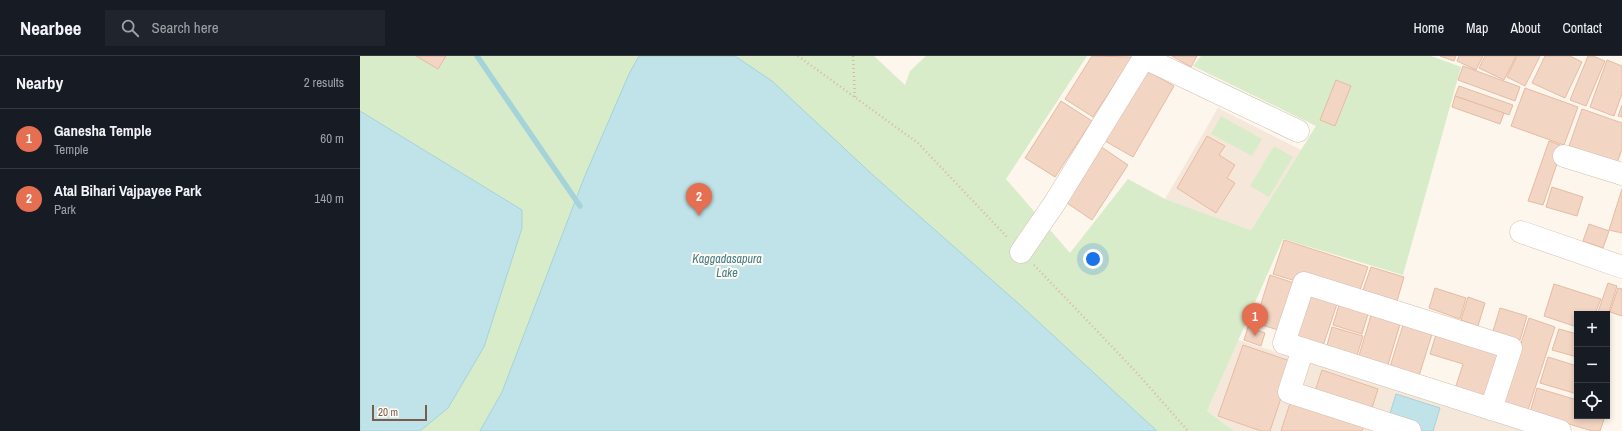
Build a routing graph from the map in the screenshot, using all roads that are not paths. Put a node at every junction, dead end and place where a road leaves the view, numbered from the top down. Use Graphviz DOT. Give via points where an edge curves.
graph roads {
  1 [pos="1145,57"];
  2 [pos="1298,131"];
  3 [pos="1564,156"];
  4 [pos="1622,174"];
  5 [pos="1521,232"];
  6 [pos="1021,252"];
  7 [pos="1622,267"];
  8 [pos="1303,349"];
  9 [pos="1491,409"];
  10 [pos="1521,425"];
  11 [pos="1410,431"];
  12 [pos="1560,431"];
  1 -- 2 [label="street"];
  1 -- 6 [label="street" via="1054,204"];
  3 -- 4 [label="street"];
  5 -- 7 [label="street"];
  8 -- 9 [label="street"];
  8 -- 9 [label="street" via="1284,343 1304,282 1511,348"];
  8 -- 11 [label="street" via="1289,392"];
  9 -- 10 [label="street"];
  10 -- 12 [label="street"];
}
